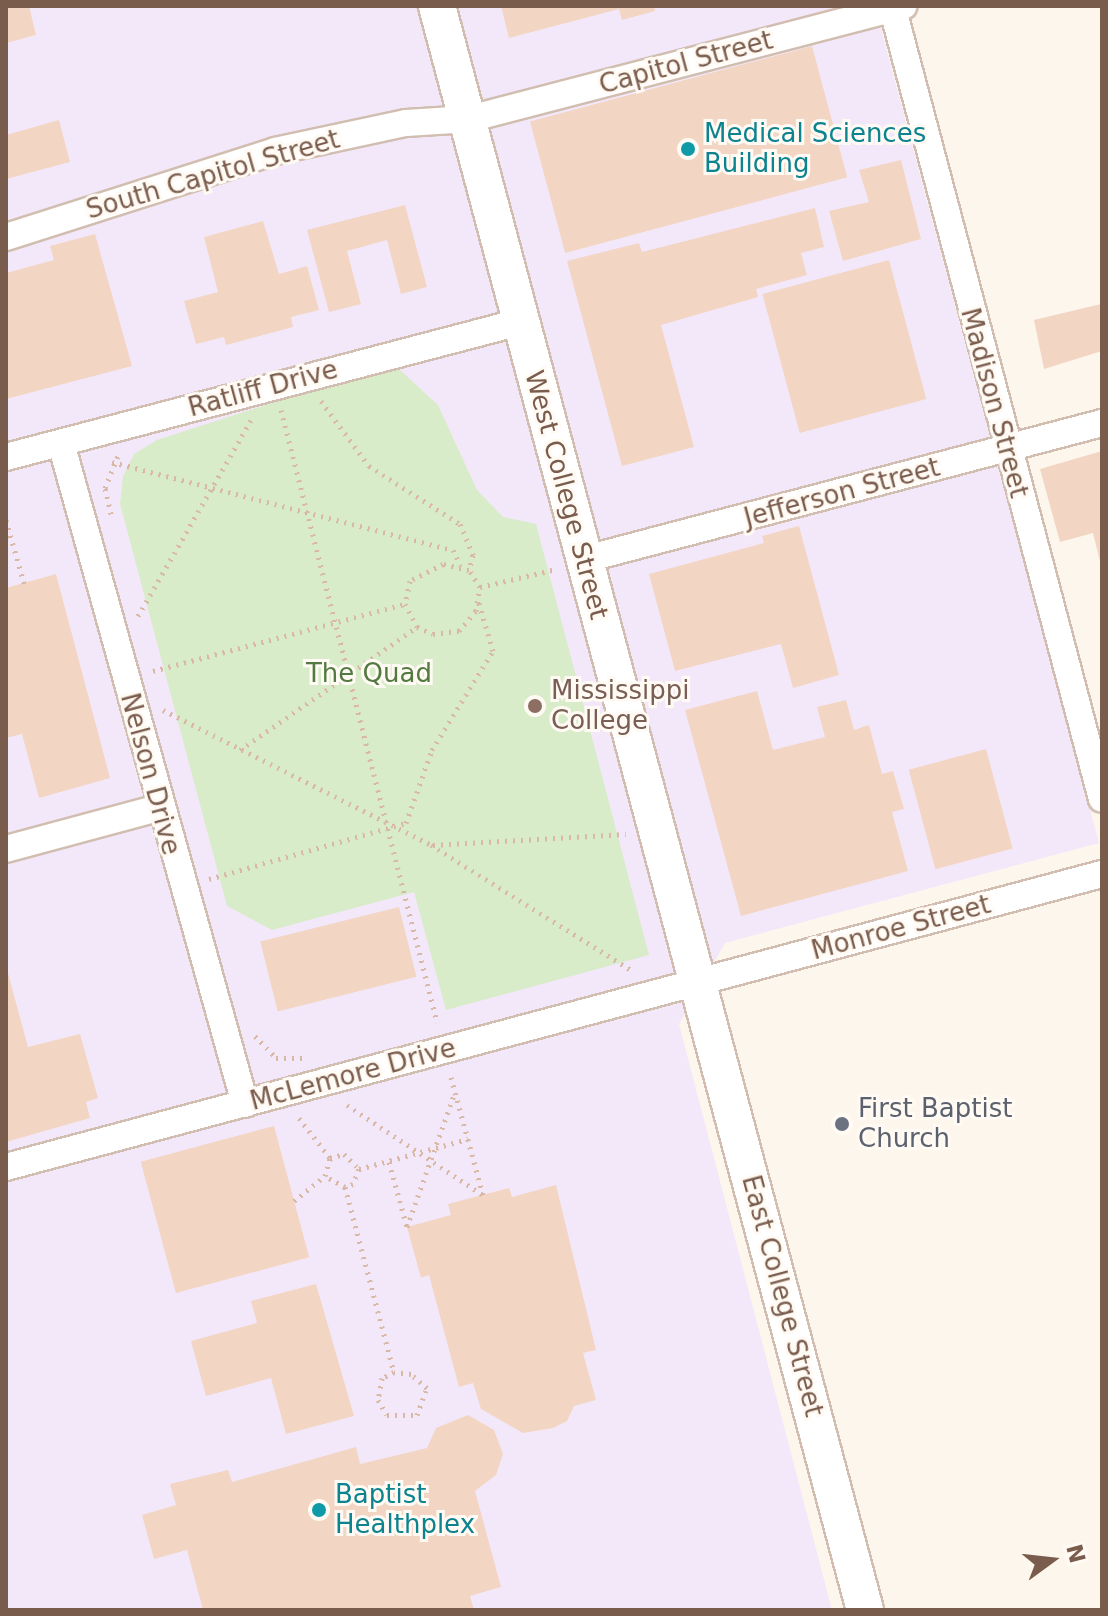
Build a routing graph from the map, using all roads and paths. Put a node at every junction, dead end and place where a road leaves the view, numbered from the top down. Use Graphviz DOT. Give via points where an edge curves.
graph roads {
  1 [pos="437,6"];
  2 [pos="896,7"];
  3 [pos="469,119"];
  4 [pos="6,237"];
  5 [pos="520,322"];
  6 [pos="285,391"];
  7 [pos="260,408"];
  8 [pos="1102,423"];
  9 [pos="61,443"];
  10 [pos="1006,450"];
  11 [pos="6,457"];
  12 [pos="112,462"];
  13 [pos="208,487"];
  14 [pos="307,512"];
  15 [pos="6,520"];
  16 [pos="460,566"];
  17 [pos="469,570"];
  18 [pos="571,571"];
  19 [pos="24,583"];
  20 [pos="480,587"];
  21 [pos="478,600"];
  22 [pos="405,604"];
  23 [pos="138,616"];
  24 [pos="335,623"];
  25 [pos="417,627"];
  26 [pos="153,671"];
  27 [pos="348,675"];
  28 [pos="163,710"];
  29 [pos="240,750"];
  30 [pos="1102,799"];
  31 [pos="158,808"];
  32 [pos="623,819"];
  33 [pos="388,828"];
  34 [pos="627,834"];
  35 [pos="431,845"];
  36 [pos="631,848"];
  37 [pos="6,849"];
  38 [pos="1102,874"];
  39 [pos="209,879"];
  40 [pos="647,967"];
  41 [pos="633,971"];
  42 [pos="618,975"];
  43 [pos="700,982"];
  44 [pos="452,1018"];
  45 [pos="451,1077"];
  46 [pos="455,1091"];
  47 [pos="245,1104"];
  48 [pos="347,1105"];
  49 [pos="299,1118"];
  50 [pos="468,1139"];
  51 [pos="434,1149"];
  52 [pos="420,1153"];
  53 [pos="330,1158"];
  54 [pos="430,1160"];
  55 [pos="389,1162"];
  56 [pos="6,1167"];
  57 [pos="359,1169"];
  58 [pos="325,1176"];
  59 [pos="345,1187"];
  60 [pos="294,1201"];
  61 [pos="394,1372"];
  62 [pos="865,1610"];
  1 -- 3 [label="street, West College Street"];
  2 -- 3 [label="street, Capitol Street"];
  2 -- 10 [label="street, Madison Street"];
  3 -- 4 [label="street, South Capitol Street" via="406,123 275,151"];
  3 -- 5 [label="street, West College Street"];
  5 -- 6 [label="street, Ratliff Drive"];
  5 -- 18 [label="street, West College Street"];
  6 -- 9 [label="street, Ratliff Drive"];
  6 -- 14 [label="path"];
  6 -- 17 [label="path" via="333,413 348,443 369,466 460,524 473,555"];
  7 -- 13 [label="path"];
  8 -- 10 [label="street, Jefferson Street"];
  9 -- 11 [label="street, Ratliff Drive"];
  9 -- 31 [label="street, Nelson Drive"];
  10 -- 18 [label="street, Jefferson Street"];
  10 -- 30 [label="street, Madison Street"];
  12 -- 13 [label="path"];
  13 -- 14 [label="path"];
  13 -- 23 [label="path"];
  14 -- 16 [label="path" via="453,550"];
  14 -- 24 [label="path"];
  15 -- 19 [label="path"];
  16 -- 17 [label="path"];
  16 -- 22 [label="path" via="421,570 405,591"];
  17 -- 20 [label="path"];
  18 -- 20 [label="path" via="556,567"];
  18 -- 43 [label="street, West College Street"];
  20 -- 21 [label="path"];
  21 -- 25 [label="path" via="459,631 433,634"];
  21 -- 33 [label="path" via="492,632 493,651 439,736 406,823"];
  22 -- 24 [label="path"];
  22 -- 25 [label="path"];
  24 -- 26 [label="path"];
  24 -- 27 [label="path"];
  25 -- 27 [label="path"];
  27 -- 29 [label="path"];
  27 -- 33 [label="path"];
  28 -- 29 [label="path"];
  29 -- 33 [label="path"];
  31 -- 37 [label="street"];
  31 -- 47 [label="street, Nelson Drive"];
  32 -- 34 [label="path"];
  33 -- 35 [label="path"];
  33 -- 39 [label="path"];
  33 -- 44 [label="path" via="437,1022"];
  34 -- 35 [label="path"];
  34 -- 36 [label="path"];
  35 -- 41 [label="path"];
  38 -- 43 [label="street, Monroe Street"];
  40 -- 41 [label="path"];
  41 -- 42 [label="path"];
  43 -- 47 [label="street, McLemore Drive"];
  43 -- 62 [label="street, East College Street"];
  45 -- 46 [label="path"];
  46 -- 50 [label="path"];
  46 -- 51 [label="path"];
  47 -- 56 [label="street, McLemore Drive"];
  48 -- 52 [label="path"];
  49 -- 53 [label="path"];
  50 -- 51 [label="path"];
  50 -- 54 [label="path" via="483,1195"];
  51 -- 52 [label="path"];
  51 -- 54 [label="path"];
  52 -- 54 [label="path"];
  52 -- 55 [label="path"];
  53 -- 57 [label="path" via="344,1154"];
  53 -- 58 [label="path"];
  54 -- 55 [label="path" via="407,1227"];
  55 -- 57 [label="path"];
  57 -- 59 [label="path" via="353,1184"];
  58 -- 59 [label="path"];
  58 -- 60 [label="path"];
  59 -- 61 [label="path"];
  61 -- 61 [label="path" via="382,1378 378,1400 387,1415 417,1415 427,1388 411,1374"];
}
